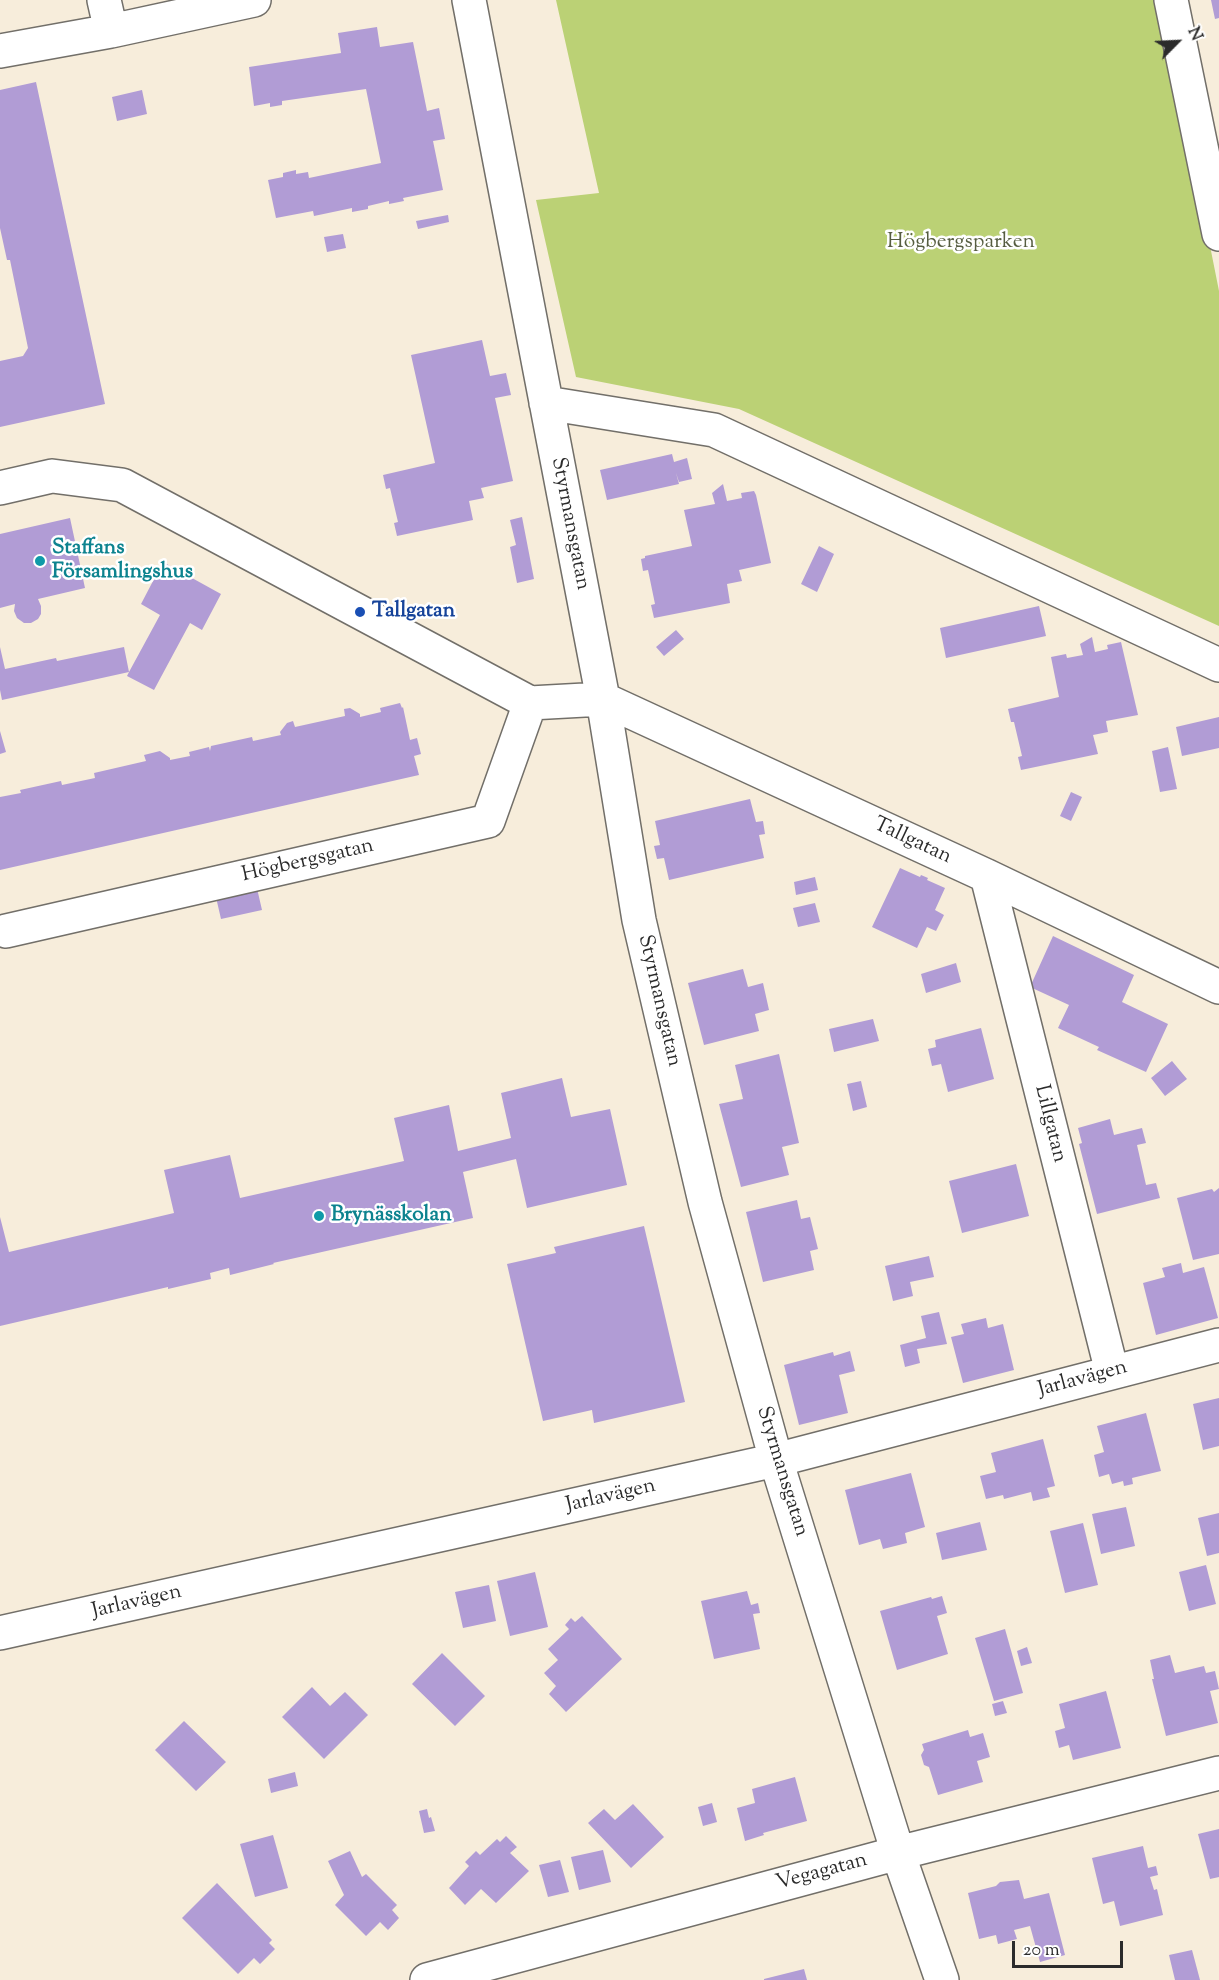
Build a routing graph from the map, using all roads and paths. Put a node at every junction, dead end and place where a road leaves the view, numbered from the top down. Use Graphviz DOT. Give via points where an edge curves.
graph roads {
  1 [pos="254,0"];
  2 [pos="469,0"];
  3 [pos="1171,0"];
  4 [pos="108,15"];
  5 [pos="0,51"];
  6 [pos="1219,234"];
  7 [pos="546,403"];
  8 [pos="0,488"];
  9 [pos="1219,665"];
  10 [pos="603,699"];
  11 [pos="530,702"];
  12 [pos="987,876"];
  13 [pos="6,931"];
  14 [pos="1219,987"];
  15 [pos="1219,1345"];
  16 [pos="1112,1372"];
  17 [pos="776,1460"];
  18 [pos="0,1633"];
  19 [pos="1219,1773"];
  20 [pos="898,1853"];
  21 [pos="427,1980"];
  22 [pos="942,1980"];
  1 -- 4 [label="street"];
  2 -- 7 [label="street, Styrmansgatan"];
  3 -- 6 [label="street"];
  4 -- 5 [label="street"];
  7 -- 9 [label="street" via="714,430"];
  7 -- 10 [label="street, Styrmansgatan"];
  8 -- 11 [label="street" via="52,476 122,486"];
  10 -- 11 [label="street"];
  10 -- 12 [label="street, Tallgatan"];
  10 -- 17 [label="street, Styrmansgatan" via="639,920 705,1202"];
  11 -- 13 [label="street, Högbergsgatan" via="488,821"];
  12 -- 14 [label="street, Tallgatan"];
  12 -- 16 [label="street, Lillgatan"];
  15 -- 16 [label="street, Jarlavägen"];
  16 -- 17 [label="street, Jarlavägen"];
  17 -- 18 [label="street, Jarlavägen"];
  17 -- 20 [label="street, Styrmansgatan"];
  19 -- 20 [label="street, Vegagatan"];
  20 -- 21 [label="street, Vegagatan"];
  20 -- 22 [label="street, Styrmansgatan"];
}
